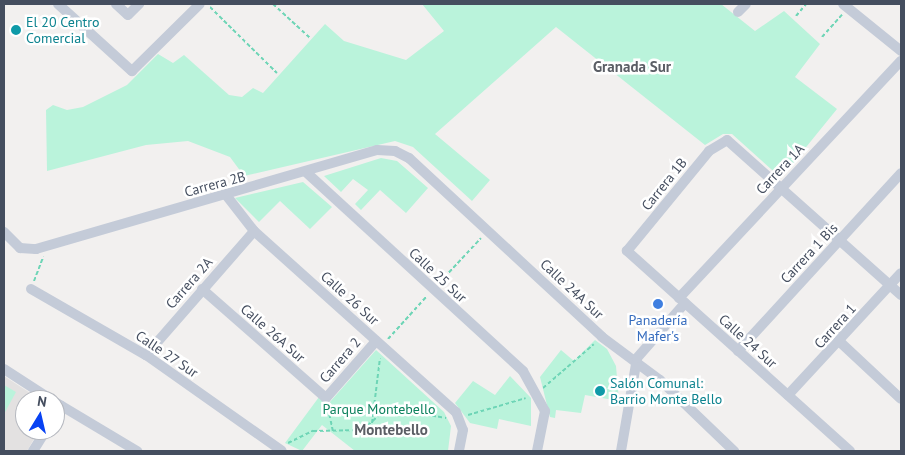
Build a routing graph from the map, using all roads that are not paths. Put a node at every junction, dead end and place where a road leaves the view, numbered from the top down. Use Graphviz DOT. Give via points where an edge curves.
graph roads {
  1 [pos="58,4"];
  2 [pos="116,4"];
  3 [pos="139,4"];
  4 [pos="200,4"];
  5 [pos="746,4"];
  6 [pos="846,6"];
  7 [pos="738,12"];
  8 [pos="901,51"];
  9 [pos="901,61"];
  10 [pos="390,150"];
  11 [pos="307,173"];
  12 [pos="901,173"];
  13 [pos="783,186"];
  14 [pos="226,195"];
  15 [pos="254,231"];
  16 [pos="4,232"];
  17 [pos="841,239"];
  18 [pos="627,251"];
  19 [pos="901,273"];
  20 [pos="890,285"];
  21 [pos="31,289"];
  22 [pos="202,289"];
  23 [pos="901,295"];
  24 [pos="682,300"];
  25 [pos="840,342"];
  26 [pos="379,343"];
  27 [pos="738,351"];
  28 [pos="146,354"];
  29 [pos="635,363"];
  30 [pos="4,369"];
  31 [pos="37,390"];
  32 [pos="788,395"];
  33 [pos="326,398"];
  34 [pos="901,399"];
  35 [pos="65,407"];
  36 [pos="40,440"];
  37 [pos="33,451"];
  38 [pos="137,451"];
  39 [pos="282,451"];
  40 [pos="459,451"];
  41 [pos="537,451"];
  42 [pos="621,451"];
  43 [pos="734,451"];
  44 [pos="850,451"];
  1 -- 4 [label="street" via="132,71"];
  2 -- 3 [label="street" via="128,15"];
  5 -- 7 [label="street"];
  6 -- 8 [label="street"];
  9 -- 13 [label="street, Carrera 1A"];
  10 -- 11 [label="street, Carrera 2B"];
  10 -- 29 [label="street, Calle 24A Sur" via="409,158"];
  11 -- 14 [label="street, Carrera 2B"];
  11 -- 41 [label="street, Calle 25 Sur" via="523,371 543,403"];
  12 -- 17 [label="street, Carrera 1 Bis"];
  13 -- 17 [label="street"];
  13 -- 18 [label="street, Carrera 1B" via="727,140 709,151"];
  13 -- 24 [label="street, Carrera 1A"];
  14 -- 15 [label="street, Calle 26 Sur"];
  14 -- 16 [label="street, Carrera 2B" via="47,246 20,248"];
  15 -- 22 [label="street, Carrera 2A"];
  15 -- 26 [label="street, Calle 26 Sur"];
  17 -- 20 [label="street"];
  17 -- 27 [label="street, Carrera 1 Bis"];
  18 -- 24 [label="street, Calle 24 Sur"];
  19 -- 20 [label="street, Carrera 1"];
  20 -- 23 [label="street"];
  20 -- 25 [label="street, Carrera 1"];
  21 -- 28 [label="street, Calle 27 Sur"];
  22 -- 28 [label="street, Carrera 2A"];
  22 -- 33 [label="street, Calle 26A Sur"];
  24 -- 27 [label="street, Calle 24 Sur"];
  24 -- 29 [label="street, Carrera 1A"];
  25 -- 32 [label="street, Carrera 1"];
  25 -- 34 [label="street"];
  26 -- 33 [label="street, Carrera 2"];
  26 -- 40 [label="street, Calle 26 Sur" via="460,417"];
  27 -- 32 [label="street, Calle 24 Sur"];
  28 -- 39 [label="street, Calle 27 Sur"];
  29 -- 42 [label="street"];
  29 -- 43 [label="street, Calle 24A Sur" via="660,380"];
  30 -- 31 [label="street"];
  32 -- 44 [label="street, Calle 24 Sur"];
  35 -- 38 [label="street"];
  36 -- 37 [label="street"];
}
